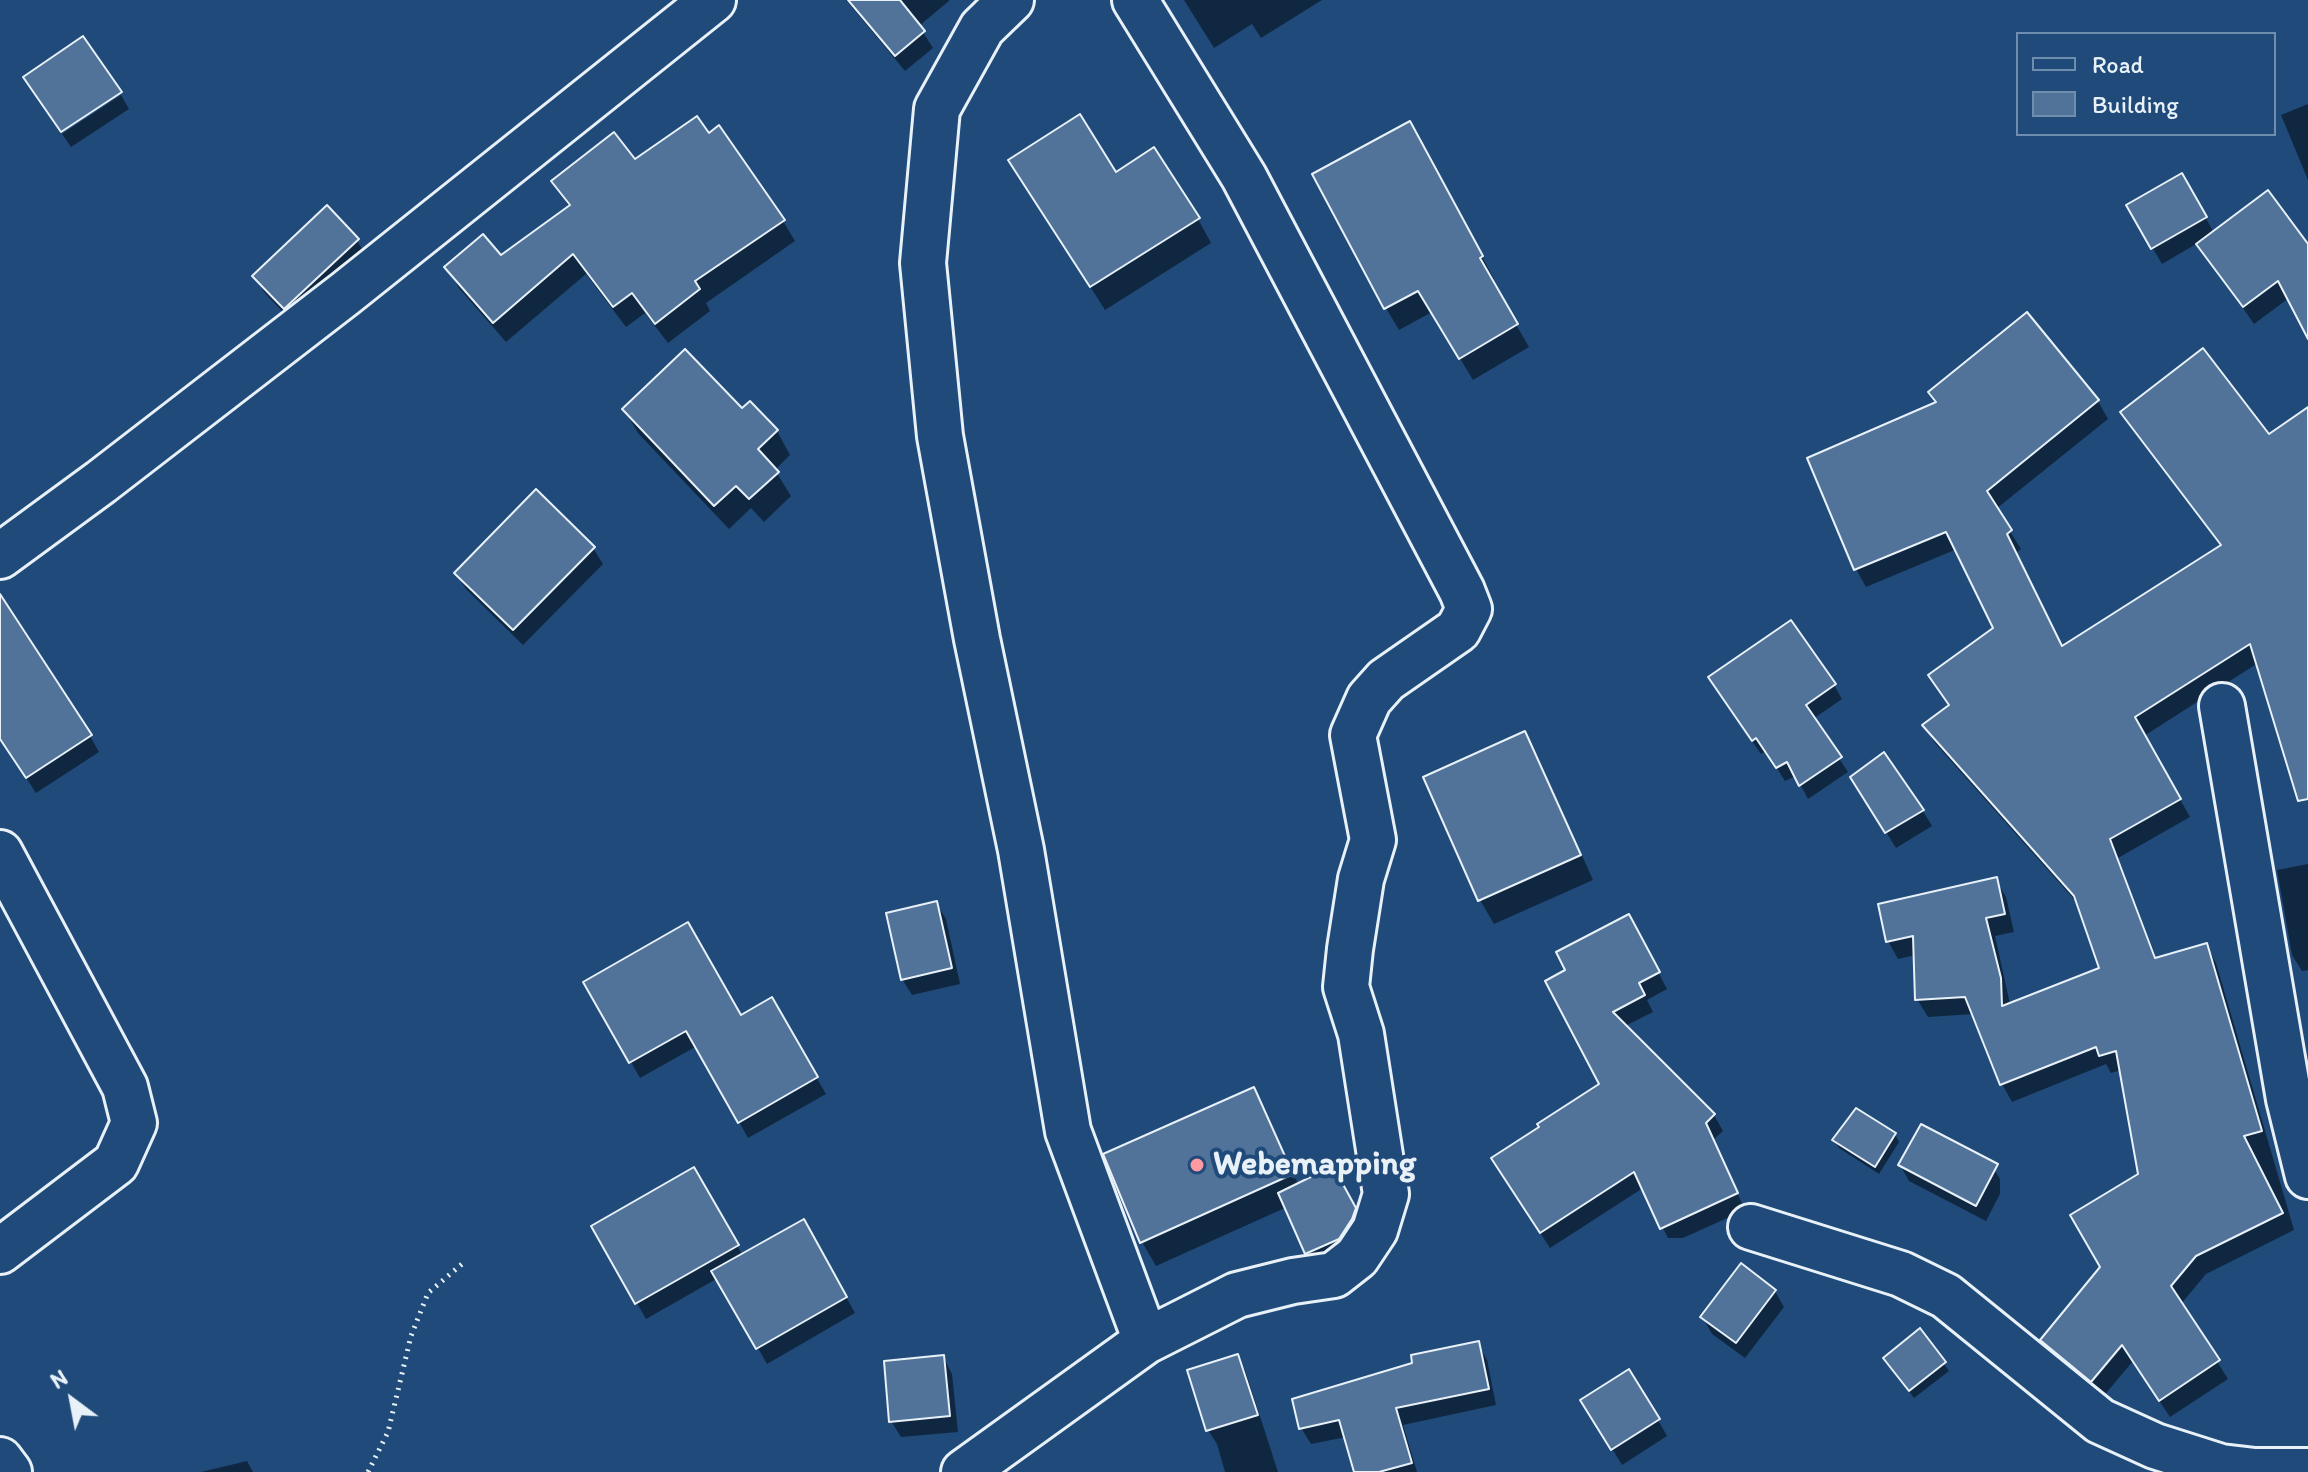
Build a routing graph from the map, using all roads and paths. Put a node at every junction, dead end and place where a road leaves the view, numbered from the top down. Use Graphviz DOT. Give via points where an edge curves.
graph roads {
  1 [pos="713,0"];
  2 [pos="1011,0"];
  3 [pos="1135,0"];
  4 [pos="0,556"];
  5 [pos="2222,706"];
  6 [pos="0,853"];
  7 [pos="2308,1176"];
  8 [pos="1751,1227"];
  9 [pos="0,1251"];
  10 [pos="462,1264"];
  11 [pos="1146,1341"];
  12 [pos="0,1460"];
  13 [pos="2308,1471"];
  14 [pos="9,1472"];
  15 [pos="368,1472"];
  16 [pos="964,1472"];
  1 -- 4 [label="street" via="346,293"];
  2 -- 11 [label="street" via="982,28 937,109 923,263 940,436 1021,850 1068,1131"];
  3 -- 11 [label="street" via="1244,177 1469,609 1458,630 1386,680 1369,699 1353,735 1373,840 1361,879 1346,987 1361,1034 1386,1194 1375,1230 1357,1257 1334,1275 1237,1295"];
  5 -- 7 [label="street" via="2289,1099"];
  6 -- 9 [label="street" via="125,1087 134,1123 116,1163"];
  8 -- 13 [label="street" via="1901,1274 1946,1296 2100,1421 2155,1446 2221,1467"];
  10 -- 15 [label="path" via="428,1293 411,1336 388,1432"];
  11 -- 16 [label="street"];
  12 -- 14 [label="street"];
}
